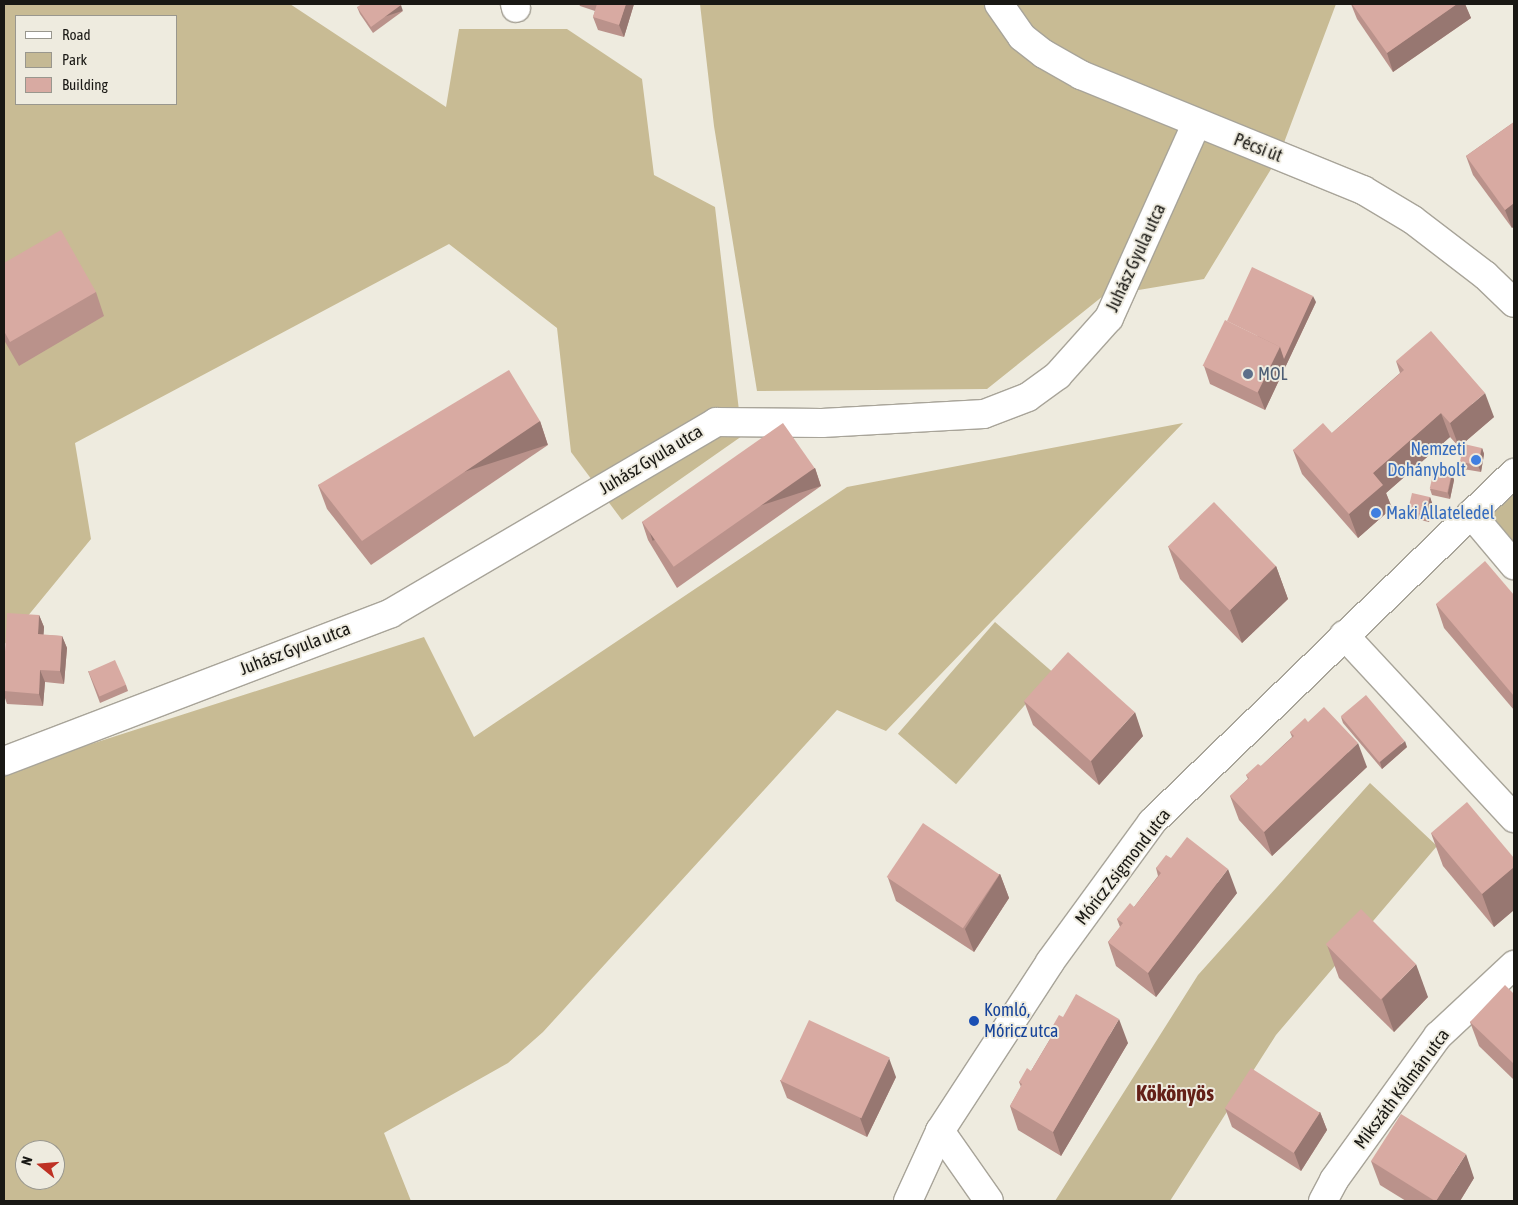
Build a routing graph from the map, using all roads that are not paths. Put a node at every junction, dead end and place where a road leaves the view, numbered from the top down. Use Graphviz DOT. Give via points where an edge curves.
graph roads {
  1 [pos="999,4"];
  2 [pos="1196,124"];
  3 [pos="1514,303"];
  4 [pos="1514,473"];
  5 [pos="1471,514"];
  6 [pos="1514,566"];
  7 [pos="1344,635"];
  8 [pos="4,761"];
  9 [pos="1514,818"];
  10 [pos="1514,965"];
  11 [pos="940,1131"];
  12 [pos="908,1201"];
  13 [pos="989,1201"];
  14 [pos="1323,1201"];
  1 -- 2 [label="street, Pécsi út" via="1022,37 1044,54 1081,75"];
  2 -- 3 [label="street, Pécsi út" via="1323,171 1363,190 1413,220 1485,275"];
  2 -- 8 [label="street, Juhász Gyula utca" via="1109,318 1058,375 1028,397 984,414 822,423 716,422 391,613"];
  4 -- 5 [label="street, Móricz Zsigmond utca"];
  5 -- 6 [label="street"];
  5 -- 7 [label="street, Móricz Zsigmond utca"];
  7 -- 9 [label="street"];
  7 -- 11 [label="street, Móricz Zsigmond utca" via="1152,822 1050,962"];
  10 -- 14 [label="street, Mikszáth Kálmán utca" via="1438,1036 1334,1180"];
  11 -- 12 [label="street, Móricz Zsigmond utca"];
  11 -- 13 [label="street"];
}
